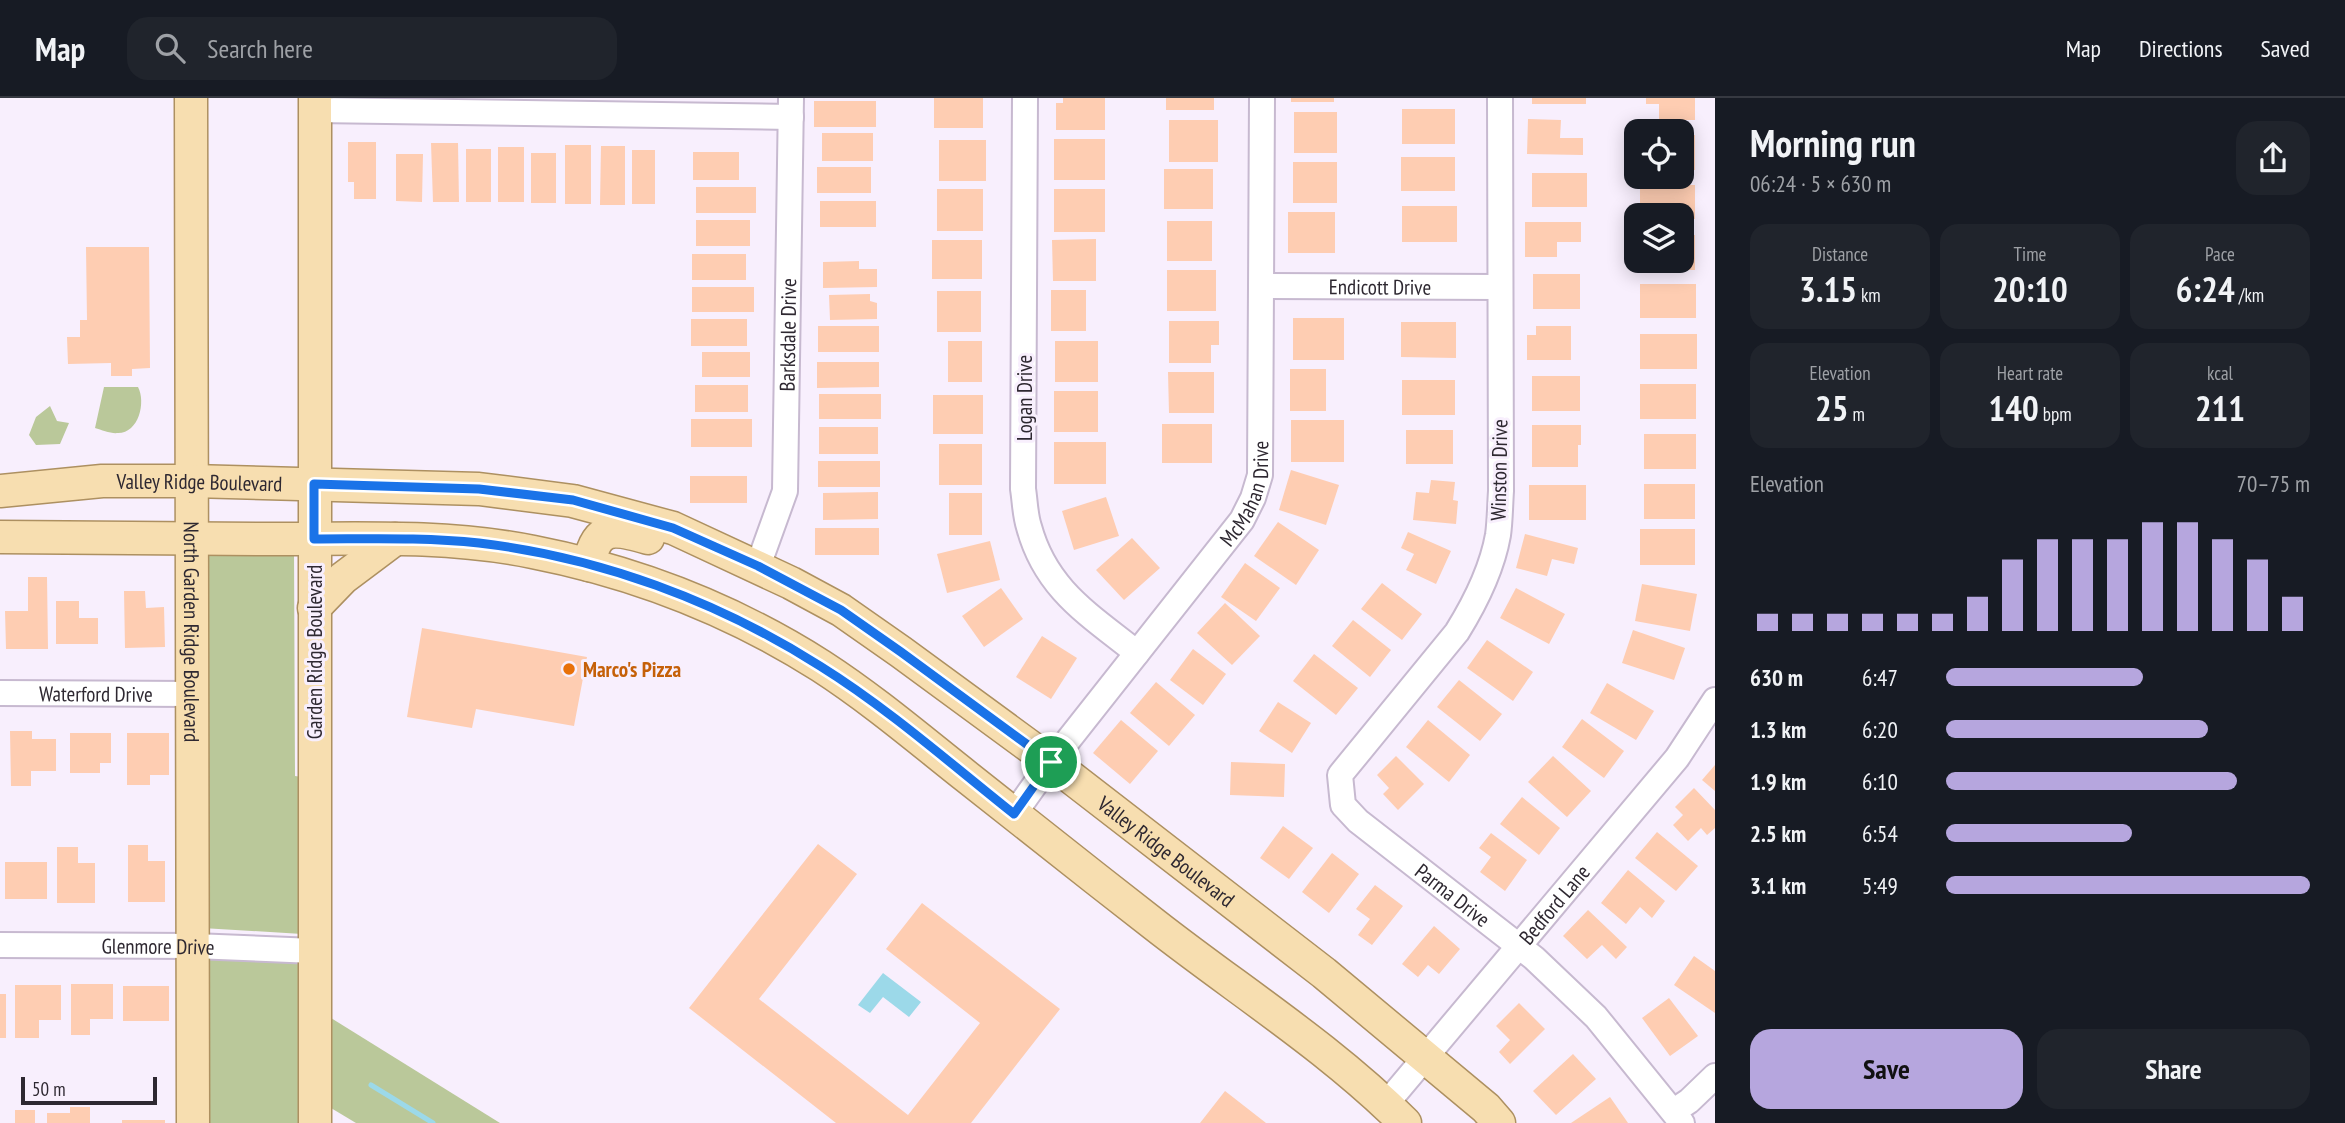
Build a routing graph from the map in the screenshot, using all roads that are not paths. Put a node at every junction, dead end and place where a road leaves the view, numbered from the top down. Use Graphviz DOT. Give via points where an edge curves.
graph roads {
  1 [pos="191,98"];
  2 [pos="1025,98"];
  3 [pos="1262,98"];
  4 [pos="1500,98"];
  5 [pos="315,104"];
  6 [pos="455,105"];
  7 [pos="791,107"];
  8 [pos="1263,286"];
  9 [pos="1499,287"];
  10 [pos="192,481"];
  11 [pos="314,484"];
  12 [pos="0,491"];
  13 [pos="0,537"];
  14 [pos="192,538"];
  15 [pos="395,538"];
  16 [pos="314,539"];
  17 [pos="718,548"];
  18 [pos="589,565"];
  19 [pos="758,566"];
  20 [pos="314,608"];
  21 [pos="1137,653"];
  22 [pos="0,693"];
  23 [pos="192,694"];
  24 [pos="1715,700"];
  25 [pos="1051,762"];
  26 [pos="1340,791"];
  27 [pos="1014,814"];
  28 [pos="0,945"];
  29 [pos="1518,945"];
  30 [pos="194,946"];
  31 [pos="314,951"];
  32 [pos="1425,1057"];
  33 [pos="1715,1076"];
  34 [pos="1395,1114"];
  35 [pos="1678,1117"];
  36 [pos="193,1123"];
  37 [pos="315,1123"];
  38 [pos="1499,1123"];
  1 -- 10 [label="main road, North Garden Ridge Boulevard"];
  2 -- 21 [label="street, Logan Drive" via="1023,489 1028,526 1053,580"];
  3 -- 8 [label="street, McMahan Drive"];
  4 -- 9 [label="street, Winston Drive"];
  5 -- 6 [label="street"];
  5 -- 11 [label="main road, Garden Ridge Boulevard"];
  6 -- 7 [label="street"];
  7 -- 19 [label="street, Barksdale Drive" via="785,491"];
  8 -- 9 [label="street, Endicott Drive"];
  8 -- 21 [label="street, McMahan Drive" via="1260,475 1253,498 1242,520"];
  9 -- 26 [label="street, Winston Drive" via="1501,491 1494,551 1471,610 1457,632 1340,775"];
  10 -- 11 [label="main road, Valley Ridge Boulevard"];
  10 -- 12 [label="main road, Valley Ridge Boulevard" via="102,481"];
  10 -- 14 [label="main road, North Garden Ridge Boulevard"];
  11 -- 16 [label="main road, Garden Ridge Boulevard"];
  11 -- 17 [label="main road, Valley Ridge Boulevard" via="479,489 573,500 673,528"];
  13 -- 14 [label="main road"];
  14 -- 16 [label="main road"];
  14 -- 23 [label="main road, North Garden Ridge Boulevard"];
  15 -- 16 [label="main road"];
  15 -- 18 [label="main road" via="478,543"];
  15 -- 20 [label="main road" via="343,578"];
  16 -- 20 [label="main road, Garden Ridge Boulevard"];
  17 -- 18 [label="main road" via="686,550 627,532 605,532 596,539"];
  17 -- 19 [label="main road, Valley Ridge Boulevard"];
  18 -- 27 [label="main road" via="706,605 820,665"];
  19 -- 25 [label="main road, Valley Ridge Boulevard" via="862,624"];
  20 -- 31 [label="main road, Garden Ridge Boulevard"];
  21 -- 25 [label="street, McMahan Drive"];
  22 -- 23 [label="street, Waterford Drive"];
  23 -- 30 [label="main road, North Garden Ridge Boulevard"];
  24 -- 29 [label="street, Bedford Lane" via="1677,758"];
  25 -- 27 [label="street, McMahan Drive"];
  25 -- 32 [label="main road, Valley Ridge Boulevard"];
  26 -- 29 [label="street, Parma Drive" via="1343,805 1358,821"];
  27 -- 34 [label="main road"];
  28 -- 30 [label="street, Glenmore Drive"];
  29 -- 32 [label="street, Bedford Lane"];
  29 -- 35 [label="street, Parma Drive" via="1596,1017"];
  30 -- 31 [label="street, Glenmore Drive"];
  30 -- 36 [label="main road, North Garden Ridge Boulevard"];
  31 -- 37 [label="main road, Garden Ridge Boulevard"];
  32 -- 34 [label="street, Bedford Lane"];
  32 -- 38 [label="main road, Valley Ridge Boulevard"];
  33 -- 35 [label="street"];
}
